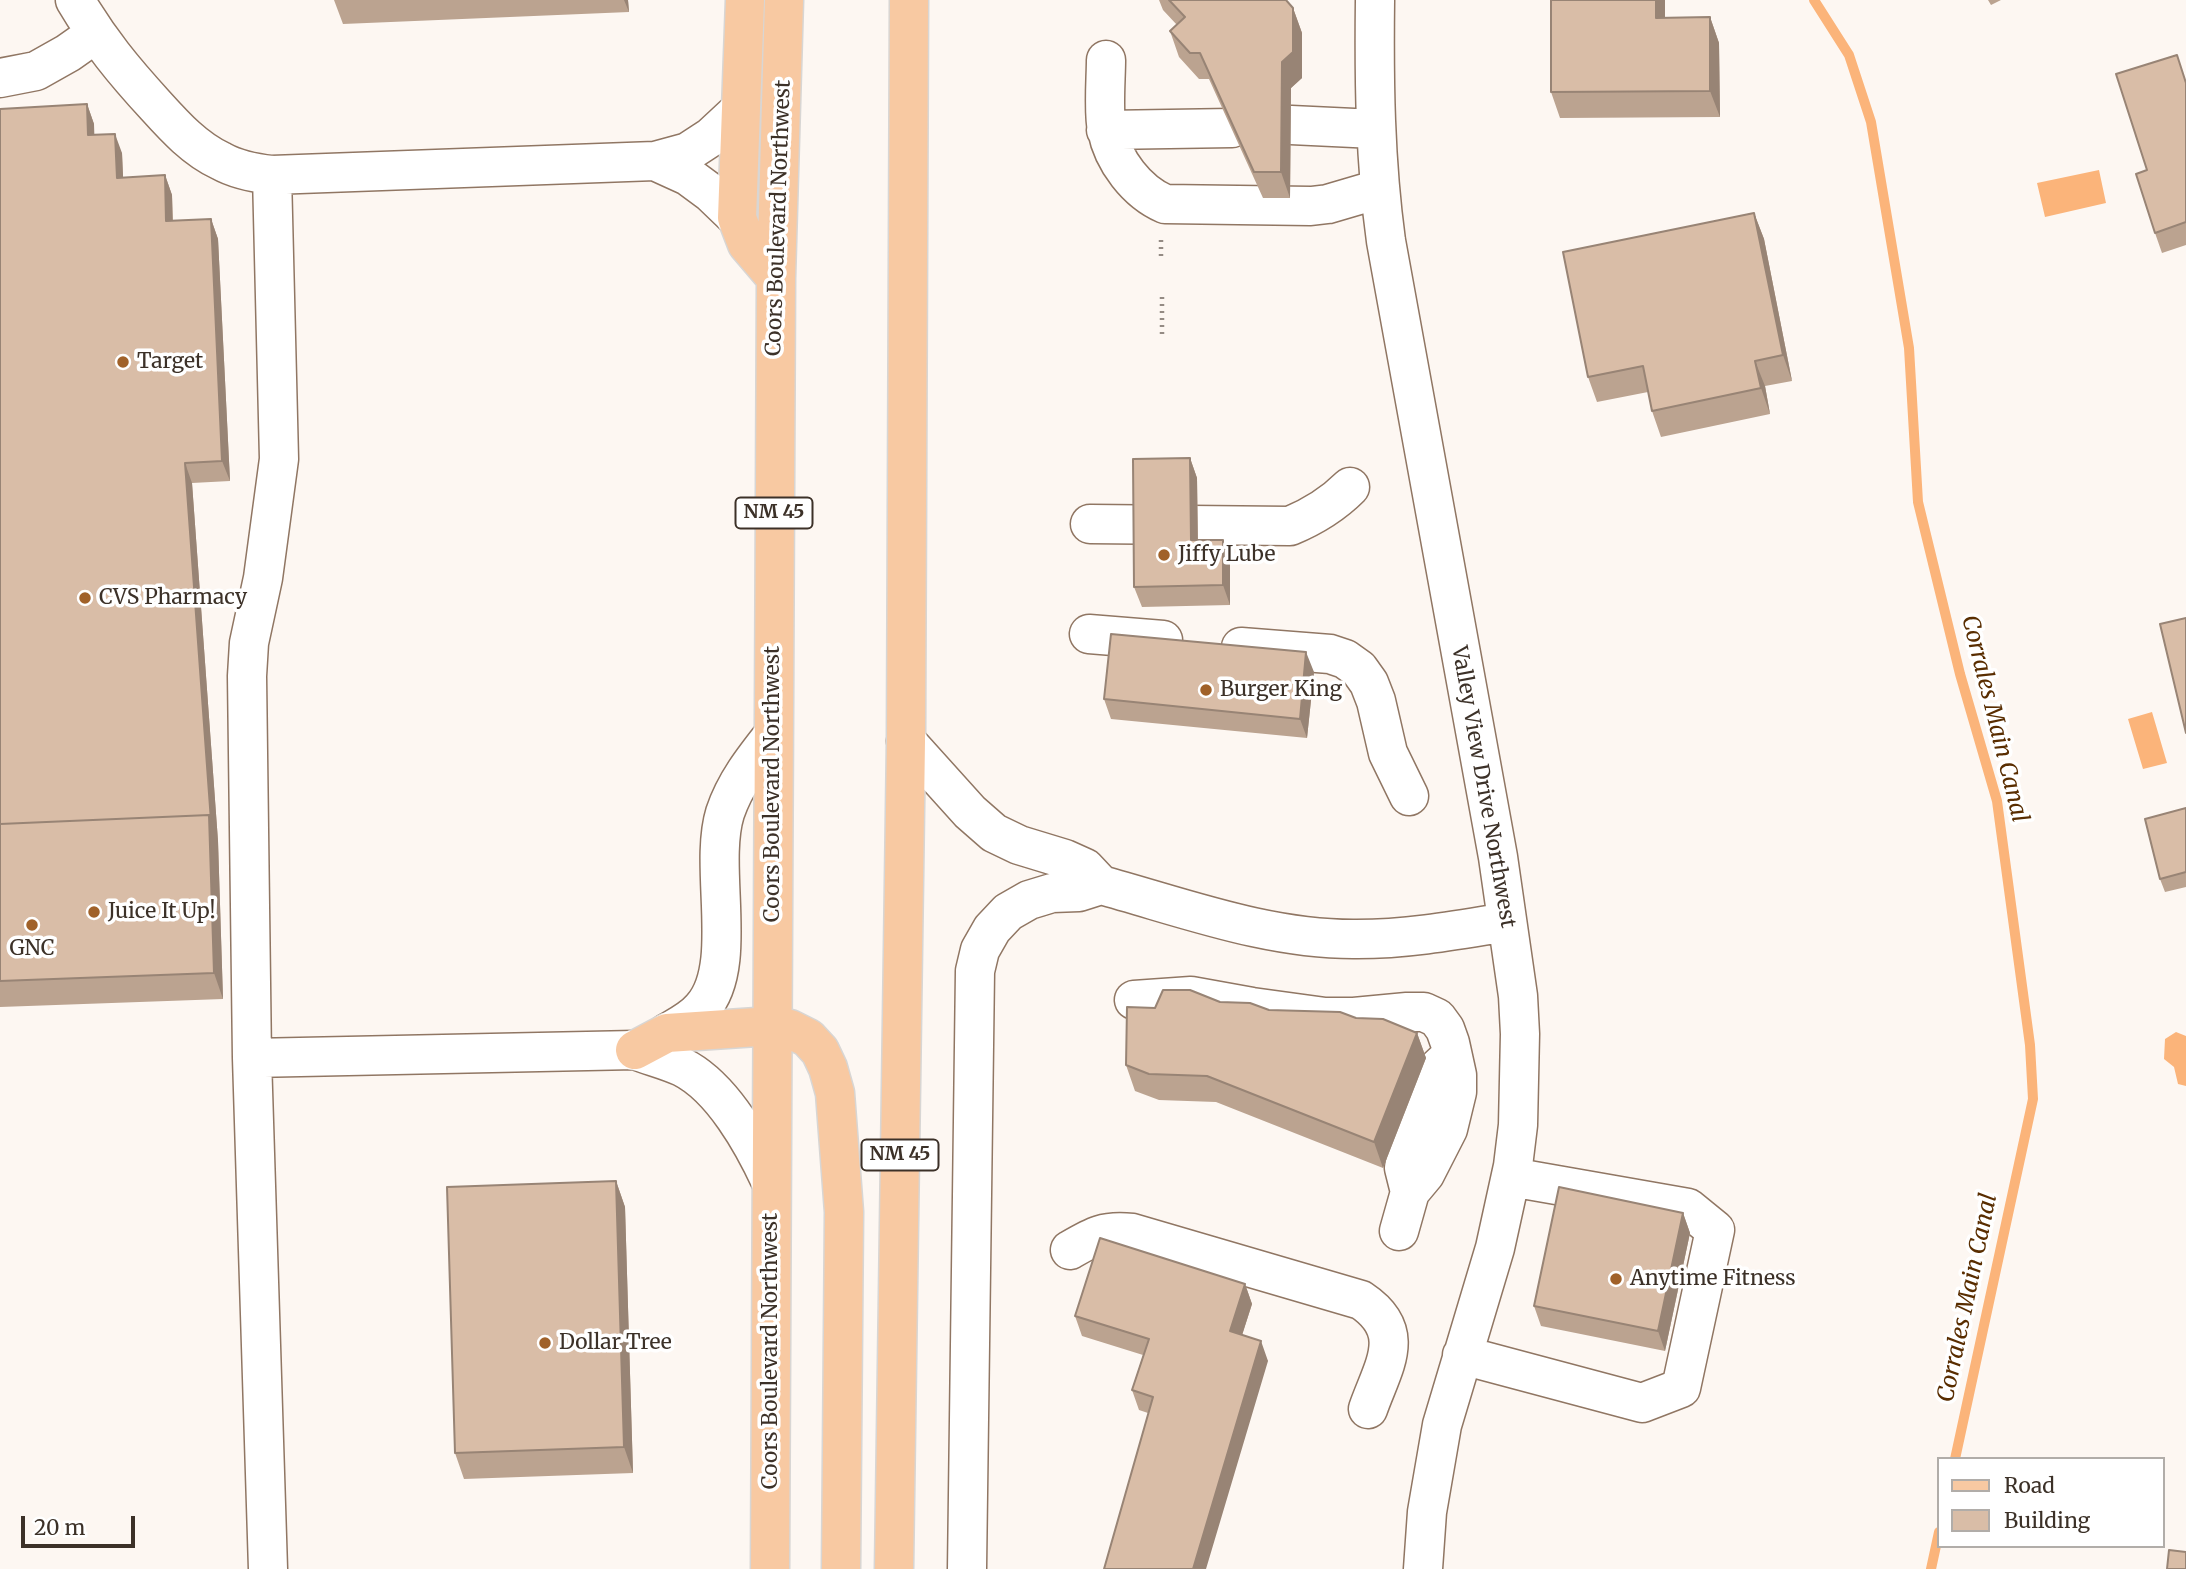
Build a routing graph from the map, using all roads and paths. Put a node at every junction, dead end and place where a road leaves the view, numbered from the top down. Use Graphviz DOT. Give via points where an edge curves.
graph roads {
  1 [pos="75,0"];
  2 [pos="745,0"];
  3 [pos="784,0"];
  4 [pos="909,0"];
  5 [pos="1375,0"];
  6 [pos="95,34"];
  7 [pos="1106,60"];
  8 [pos="0,78"];
  9 [pos="740,110"];
  10 [pos="1291,125"];
  11 [pos="1232,128"];
  12 [pos="1375,129"];
  13 [pos="1106,130"];
  14 [pos="655,162"];
  15 [pos="272,176"];
  16 [pos="1379,189"];
  17 [pos="737,218"];
  18 [pos="776,278"];
  19 [pos="1161,297"];
  20 [pos="1162,336"];
  21 [pos="1350,487"];
  22 [pos="1090,524"];
  23 [pos="1089,634"];
  24 [pos="773,735"];
  25 [pos="906,741"];
  26 [pos="1409,796"];
  27 [pos="1101,885"];
  28 [pos="1507,922"];
  29 [pos="1134,1000"];
  30 [pos="772,1026"];
  31 [pos="651,1041"];
  32 [pos="252,1058"];
  33 [pos="1511,1177"];
  34 [pos="771,1182"];
  35 [pos="1399,1231"];
  36 [pos="1070,1250"];
  37 [pos="1462,1355"];
  38 [pos="1368,1409"];
  39 [pos="268,1569"];
  40 [pos="770,1569"];
  41 [pos="841,1569"];
  42 [pos="894,1569"];
  43 [pos="967,1569"];
  44 [pos="1423,1569"];
  1 -- 6 [label="street"];
  2 -- 9 [label="main road"];
  3 -- 18 [label="main road, Coors Boulevard Northwest / NM 45"];
  4 -- 25 [label="main road, NM 45"];
  5 -- 12 [label="street, Valley View Drive Northwest"];
  6 -- 8 [label="street" via="36,71"];
  6 -- 15 [label="street" via="118,66 195,145 220,161"];
  7 -- 13 [label="street"];
  9 -- 14 [label="street" via="688,152"];
  9 -- 17 [label="main road"];
  10 -- 12 [label="street"];
  11 -- 13 [label="street"];
  12 -- 16 [label="street, Valley View Drive Northwest"];
  13 -- 16 [label="street" via="1130,177 1146,194 1165,204 1311,206"];
  14 -- 15 [label="street"];
  14 -- 17 [label="street" via="688,176"];
  15 -- 32 [label="street" via="279,460 247,676"];
  16 -- 28 [label="street, Valley View Drive Northwest"];
  17 -- 18 [label="main road" via="747,244"];
  18 -- 24 [label="main road, Coors Boulevard Northwest / NM 45"];
  19 -- 20 [label="path"];
  21 -- 22 [label="street" via="1334,503 1290,526"];
  23 -- 26 [label="street" via="1330,654 1345,659 1369,683 1388,752"];
  24 -- 30 [label="main road, Coors Boulevard Northwest / NM 45"];
  24 -- 31 [label="street" via="745,770 725,814 720,854 721,968 715,987 702,1008"];
  25 -- 27 [label="street" via="994,833 1085,868"];
  25 -- 42 [label="main road, NM 45"];
  27 -- 28 [label="street" via="1238,924 1315,937 1398,937"];
  27 -- 43 [label="street" via="1052,893 1008,912 980,950 975,971"];
  28 -- 33 [label="street, Valley View Drive Northwest" via="1520,1034 1518,1125"];
  29 -- 35 [label="street" via="1191,996 1325,1017 1424,1012 1437,1018 1450,1043 1457,1092 1448,1129 1425,1174 1410,1192"];
  30 -- 31 [label="main road"];
  30 -- 34 [label="main road, Coors Boulevard Northwest / NM 45"];
  30 -- 41 [label="main road" via="808,1038 821,1051 835,1093 844,1212"];
  31 -- 32 [label="street"];
  31 -- 34 [label="street" via="700,1079 737,1121"];
  32 -- 39 [label="street"];
  33 -- 37 [label="street, Valley View Drive Northwest"];
  33 -- 37 [label="street" via="1688,1208 1715,1230 1681,1388 1642,1404"];
  34 -- 40 [label="main road, Coors Boulevard Northwest / NM 45"];
  36 -- 38 [label="street" via="1091,1237 1113,1231 1132,1233 1362,1300 1376,1310 1390,1336"];
  37 -- 44 [label="street, Valley View Drive Northwest" via="1433,1471"];
}
